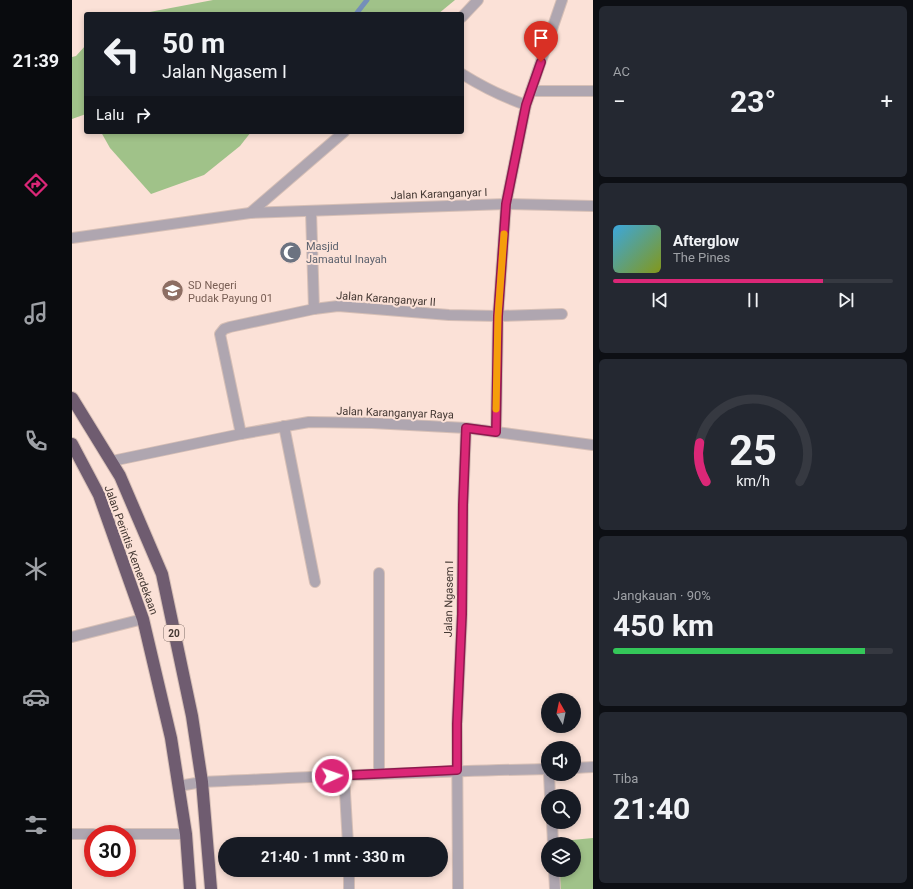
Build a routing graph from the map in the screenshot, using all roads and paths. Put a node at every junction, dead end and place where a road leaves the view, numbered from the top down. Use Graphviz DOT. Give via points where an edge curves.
graph roads {
  1 [pos="478,0"];
  2 [pos="562,0"];
  3 [pos="464,15"];
  4 [pos="464,75"];
  5 [pos="531,91"];
  6 [pos="593,91"];
  7 [pos="526,105"];
  8 [pos="342,134"];
  9 [pos="506,204"];
  10 [pos="593,206"];
  11 [pos="311,211"];
  12 [pos="250,213"];
  13 [pos="72,238"];
  14 [pos="314,309"];
  15 [pos="562,314"];
  16 [pos="498,316"];
  17 [pos="72,398"];
  18 [pos="284,426"];
  19 [pos="466,428"];
  20 [pos="496,432"];
  21 [pos="241,434"];
  22 [pos="72,444"];
  23 [pos="593,445"];
  24 [pos="75,456"];
  25 [pos="112,461"];
  26 [pos="379,573"];
  27 [pos="314,582"];
  28 [pos="143,619"];
  29 [pos="72,637"];
  30 [pos="593,767"];
  31 [pos="581,768"];
  32 [pos="541,769"];
  33 [pos="457,770"];
  34 [pos="379,773"];
  35 [pos="344,775"];
  36 [pos="202,782"];
  37 [pos="179,786"];
  38 [pos="72,834"];
  39 [pos="84,834"];
  40 [pos="136,834"];
  41 [pos="186,834"];
  42 [pos="348,837"];
  43 [pos="349,877"];
  44 [pos="554,877"];
  45 [pos="190,889"];
  46 [pos="211,889"];
  47 [pos="349,889"];
  48 [pos="458,889"];
  49 [pos="555,889"];
  1 -- 3 [label="street"];
  2 -- 5 [label="street"];
  4 -- 7 [label="street" via="498,94"];
  5 -- 6 [label="street"];
  5 -- 7 [label="street"];
  7 -- 9 [label="street"];
  8 -- 12 [label="street"];
  9 -- 10 [label="street, Jalan Karanganyar I"];
  9 -- 11 [label="street, Jalan Karanganyar I"];
  9 -- 16 [label="street"];
  11 -- 12 [label="street, Jalan Karanganyar I"];
  11 -- 14 [label="street"];
  12 -- 13 [label="street, Jalan Karanganyar I"];
  14 -- 16 [label="street, Jalan Karanganyar II" via="338,306 449,315"];
  14 -- 21 [label="street, Jalan Karanganyar II" via="230,327 220,334"];
  15 -- 16 [label="street, Jalan Karanganyar II"];
  16 -- 20 [label="street"];
  17 -- 25 [label="highway, Jalan Perintis Kemerdekaan / 20"];
  18 -- 19 [label="street, Jalan Karanganyar Raya" via="309,422"];
  18 -- 21 [label="street, Jalan Karanganyar Raya"];
  18 -- 27 [label="street"];
  19 -- 20 [label="street, Jalan Karanganyar Raya"];
  19 -- 33 [label="street, Jalan Ngasem I"];
  20 -- 23 [label="street, Jalan Karanganyar Raya"];
  21 -- 25 [label="street, Jalan Karanganyar Raya"];
  22 -- 24 [label="highway, Jalan Perintis Kemerdekaan / 20"];
  24 -- 28 [label="highway, Jalan Perintis Kemerdekaan / 20" via="99,495"];
  25 -- 36 [label="highway, Jalan Perintis Kemerdekaan / 20" via="162,574 192,716"];
  26 -- 34 [label="street"];
  28 -- 29 [label="street"];
  28 -- 37 [label="highway, Jalan Perintis Kemerdekaan / 20" via="171,738"];
  30 -- 31 [label="street"];
  32 -- 33 [label="street"];
  33 -- 34 [label="street"];
  33 -- 48 [label="street, Jalan Ngasem I"];
  34 -- 35 [label="street"];
  35 -- 36 [label="street"];
  35 -- 42 [label="street"];
  36 -- 37 [label="street"];
  36 -- 46 [label="highway, Jalan Perintis Kemerdekaan / 20"];
  37 -- 41 [label="highway, Jalan Perintis Kemerdekaan / 20"];
  38 -- 39 [label="street"];
  40 -- 41 [label="street"];
  41 -- 45 [label="highway, Jalan Perintis Kemerdekaan / 20"];
  43 -- 47 [label="street"];
  44 -- 49 [label="street"];
}
